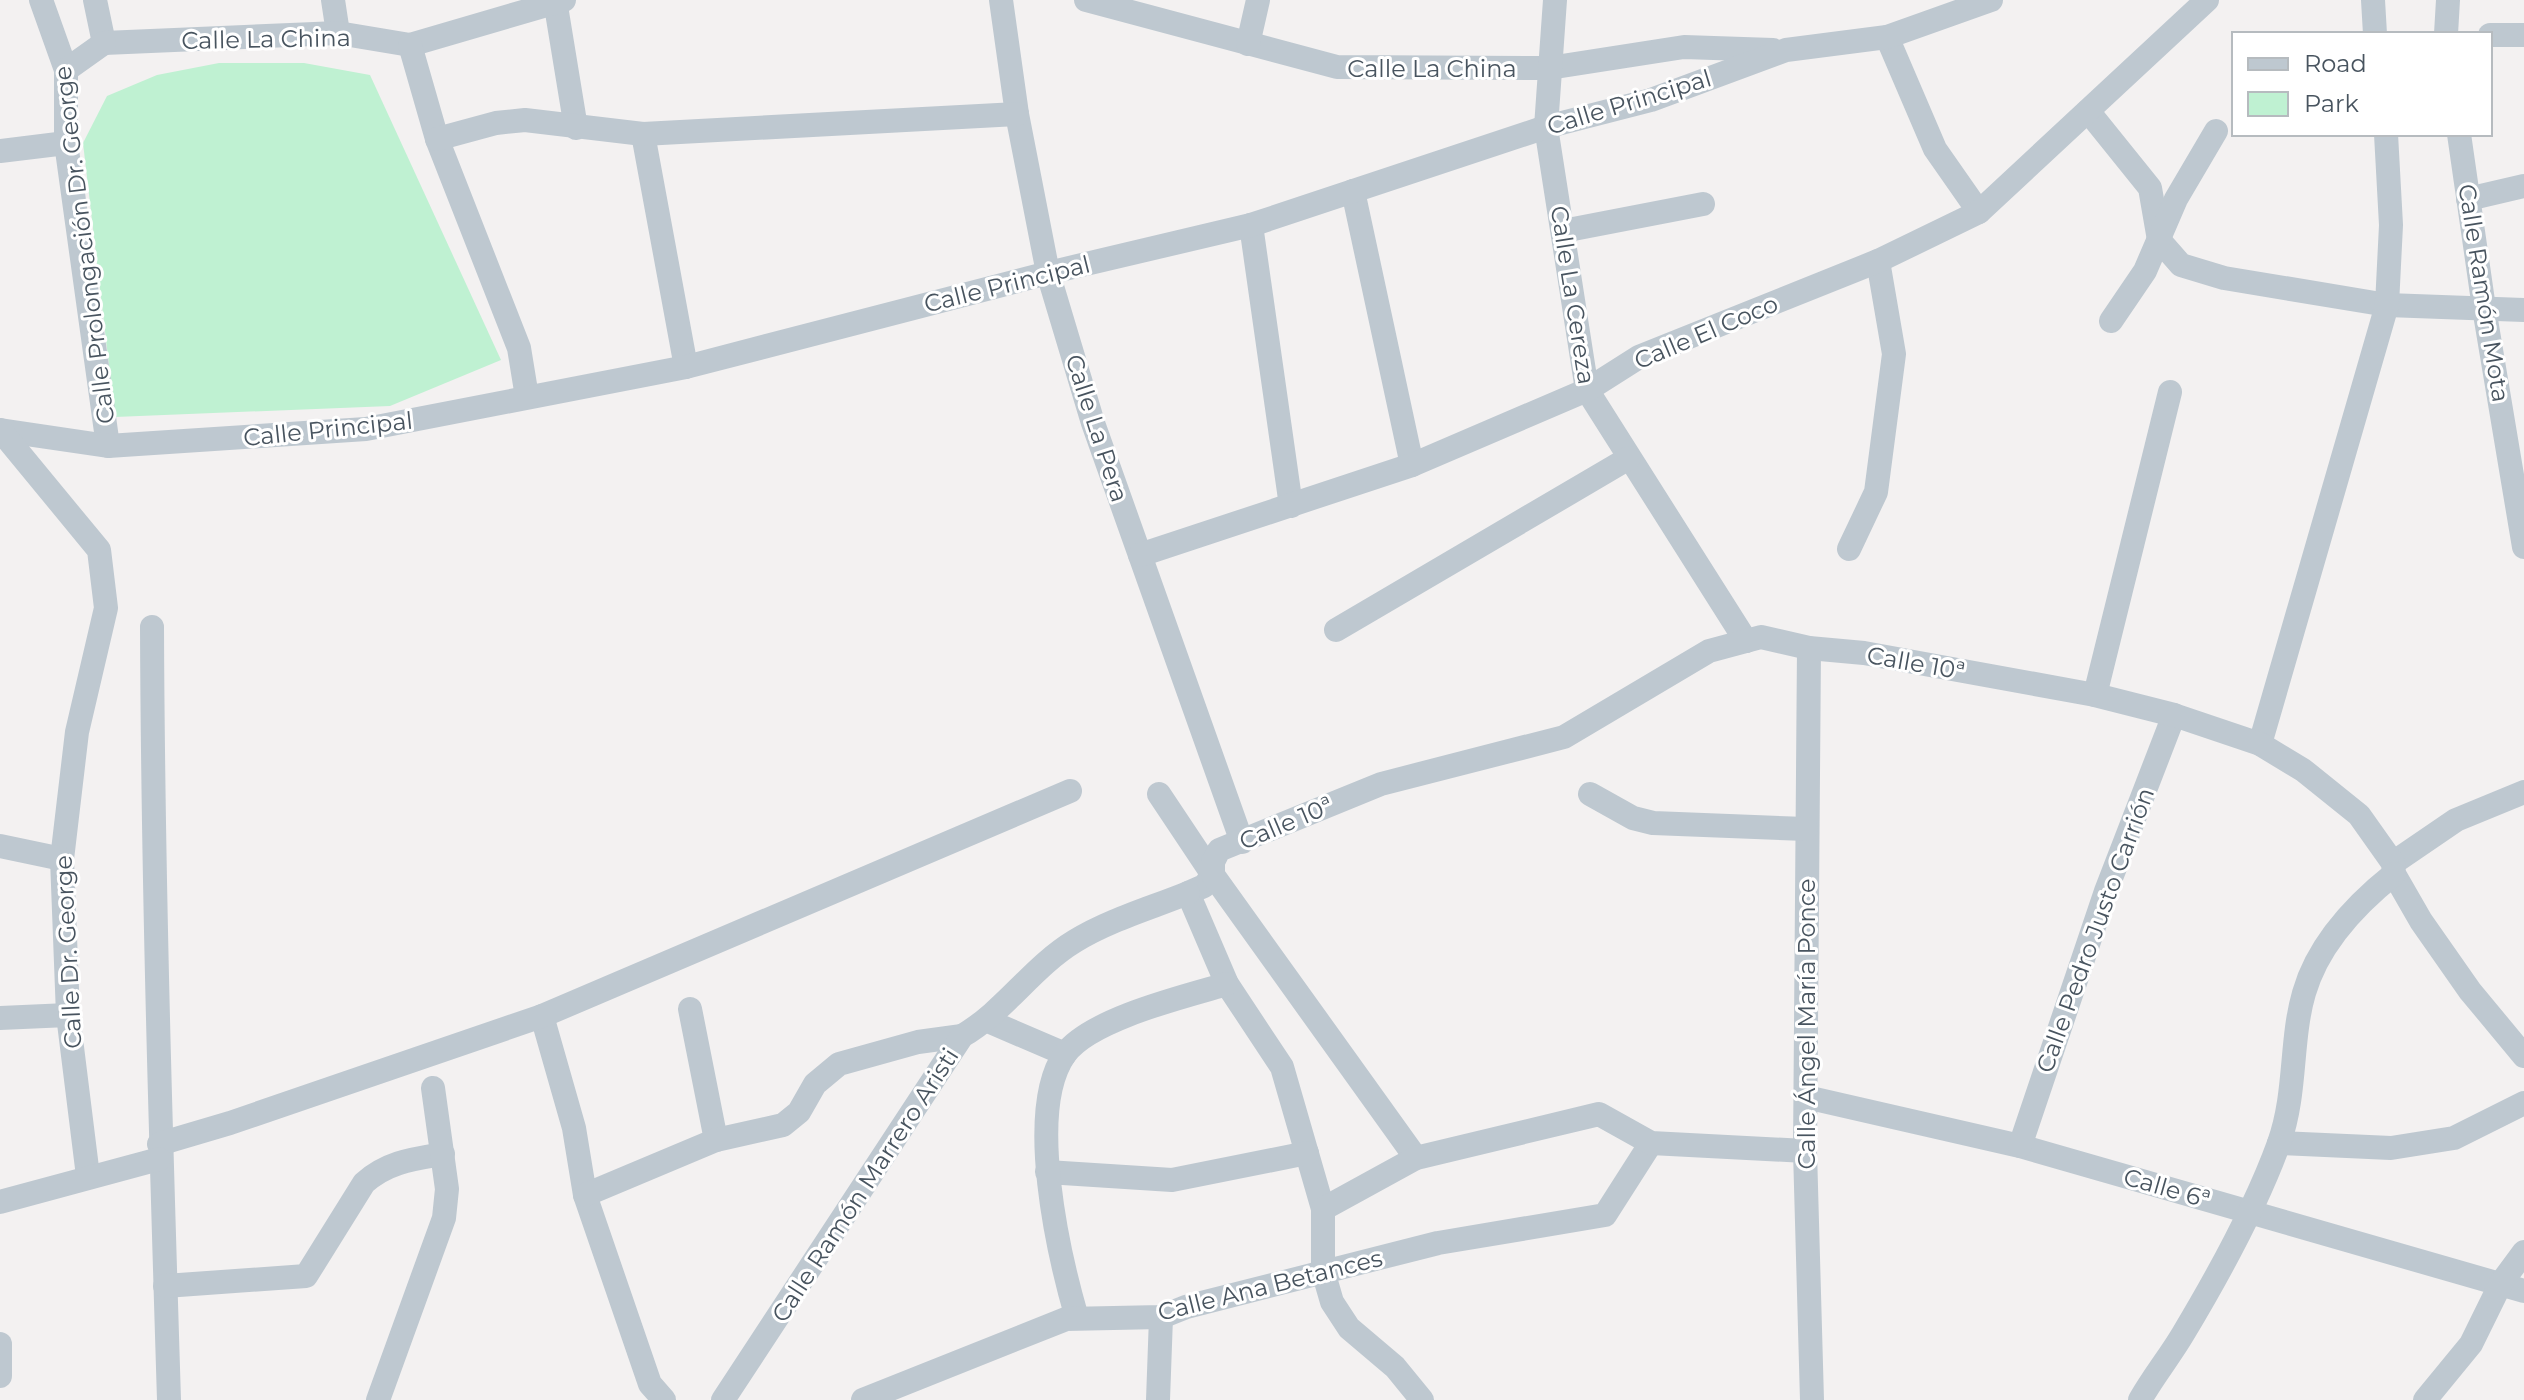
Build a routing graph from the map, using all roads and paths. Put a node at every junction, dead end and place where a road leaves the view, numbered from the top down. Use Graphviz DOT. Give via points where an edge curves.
graph roads {
  1 [pos="41,0"];
  2 [pos="95,0"];
  3 [pos="333,0"];
  4 [pos="1001,0"];
  5 [pos="1086,0"];
  6 [pos="1258,0"];
  7 [pos="1555,0"];
  8 [pos="1991,0"];
  9 [pos="2207,0"];
  10 [pos="2373,0"];
  11 [pos="2448,0"];
  12 [pos="558,1"];
  13 [pos="1163,9"];
  14 [pos="2375,32"];
  15 [pos="2446,32"];
  16 [pos="338,33"];
  17 [pos="2492,35"];
  18 [pos="2524,35"];
  19 [pos="1887,37"];
  20 [pos="104,43"];
  21 [pos="1248,44"];
  22 [pos="410,45"];
  23 [pos="1786,50"];
  24 [pos="1549,68"];
  25 [pos="66,70"];
  26 [pos="2088,111"];
  27 [pos="1017,114"];
  28 [pos="1546,127"];
  29 [pos="576,128"];
  30 [pos="2216,131"];
  31 [pos="643,134"];
  32 [pos="2386,136"];
  33 [pos="2459,136"];
  34 [pos="437,139"];
  35 [pos="66,143"];
  36 [pos="0,151"];
  37 [pos="2524,186"];
  38 [pos="1353,191"];
  39 [pos="2468,199"];
  40 [pos="1703,204"];
  41 [pos="1979,212"];
  42 [pos="1251,225"];
  43 [pos="1563,231"];
  44 [pos="2159,240"];
  45 [pos="1878,261"];
  46 [pos="1048,273"];
  47 [pos="2387,305"];
  48 [pos="2484,308"];
  49 [pos="2524,310"];
  50 [pos="2111,321"];
  51 [pos="686,367"];
  52 [pos="1587,390"];
  53 [pos="2170,392"];
  54 [pos="527,397"];
  55 [pos="0,430"];
  56 [pos="108,446"];
  57 [pos="1629,458"];
  58 [pos="1412,465"];
  59 [pos="2518,484"];
  60 [pos="1291,506"];
  61 [pos="2524,547"];
  62 [pos="1849,549"];
  63 [pos="1140,555"];
  64 [pos="152,627"];
  65 [pos="1336,630"];
  66 [pos="1746,641"];
  67 [pos="1809,648"];
  68 [pos="2095,695"];
  69 [pos="2174,715"];
  70 [pos="2260,744"];
  71 [pos="1070,791"];
  72 [pos="2524,792"];
  73 [pos="1159,794"];
  74 [pos="1590,794"];
  75 [pos="1806,829"];
  76 [pos="1242,842"];
  77 [pos="0,846"];
  78 [pos="62,859"];
  79 [pos="2394,868"];
  80 [pos="1213,875"];
  81 [pos="1188,893"];
  82 [pos="1227,984"];
  83 [pos="690,1009"];
  84 [pos="68,1015"];
  85 [pos="542,1016"];
  86 [pos="0,1018"];
  87 [pos="988,1021"];
  88 [pos="962,1036"];
  89 [pos="1065,1054"];
  90 [pos="2524,1056"];
  91 [pos="433,1088"];
  92 [pos="1806,1097"];
  93 [pos="2524,1103"];
  94 [pos="716,1140"];
  95 [pos="1651,1143"];
  96 [pos="2279,1143"];
  97 [pos="2020,1146"];
  98 [pos="159,1151"];
  99 [pos="1805,1151"];
  100 [pos="1307,1153"];
  101 [pos="443,1154"];
  102 [pos="1416,1158"];
  103 [pos="1047,1172"];
  104 [pos="88,1176"];
  105 [pos="585,1195"];
  106 [pos="0,1202"];
  107 [pos="1323,1209"];
  108 [pos="2250,1211"];
  109 [pos="2524,1252"];
  110 [pos="1323,1271"];
  111 [pos="165,1286"];
  112 [pos="2512,1287"];
  113 [pos="1161,1317"];
  114 [pos="1077,1318"];
  115 [pos="0,1344"];
  116 [pos="0,1376"];
  117 [pos="169,1400"];
  118 [pos="378,1400"];
  119 [pos="664,1400"];
  120 [pos="723,1400"];
  121 [pos="863,1400"];
  122 [pos="1158,1400"];
  123 [pos="1422,1400"];
  124 [pos="1812,1400"];
  125 [pos="2140,1400"];
  126 [pos="2425,1400"];
  1 -- 25 [label="street, Calle Prolongación Dr. George"];
  2 -- 20 [label="street"];
  3 -- 16 [label="street"];
  4 -- 27 [label="street, Calle La Pera"];
  5 -- 13 [label="street, Calle La China"];
  6 -- 21 [label="street"];
  7 -- 24 [label="street, Calle La Cereza"];
  8 -- 19 [label="street, Calle Principal"];
  9 -- 26 [label="street, Calle El Coco"];
  10 -- 14 [label="street"];
  11 -- 15 [label="street"];
  12 -- 22 [label="street, Calle La China"];
  12 -- 29 [label="street"];
  13 -- 21 [label="street, Calle La China"];
  16 -- 20 [label="street, Calle La China"];
  16 -- 22 [label="street, Calle La China"];
  17 -- 18 [label="street"];
  19 -- 23 [label="street, Calle Principal"];
  19 -- 41 [label="street" via="1935,149"];
  20 -- 25 [label="street"];
  21 -- 24 [label="street, Calle La China" via="1337,67"];
  22 -- 34 [label="street"];
  23 -- 24 [label="street, Calle La China" via="1684,47"];
  23 -- 28 [label="street, Calle Principal" via="1651,100"];
  24 -- 28 [label="street, Calle La Cereza"];
  25 -- 35 [label="street, Calle Prolongación Dr. George"];
  26 -- 41 [label="street, Calle El Coco"];
  26 -- 44 [label="street" via="2150,188"];
  27 -- 31 [label="street"];
  27 -- 46 [label="street, Calle La Pera"];
  28 -- 38 [label="street, Calle Principal"];
  28 -- 43 [label="street, Calle La Cereza"];
  29 -- 31 [label="street"];
  29 -- 34 [label="street" via="525,120"];
  30 -- 44 [label="street"];
  31 -- 51 [label="street"];
  32 -- 47 [label="street" via="2391,225"];
  33 -- 39 [label="street, Calle Ramón Mota"];
  34 -- 54 [label="street" via="519,348"];
  35 -- 36 [label="street"];
  35 -- 56 [label="street, Calle Prolongación Dr. George"];
  37 -- 39 [label="street"];
  38 -- 42 [label="street, Calle Principal"];
  38 -- 58 [label="street"];
  39 -- 48 [label="street, Calle Ramón Mota"];
  40 -- 43 [label="street"];
  41 -- 45 [label="street, Calle El Coco"];
  42 -- 46 [label="street, Calle Principal"];
  42 -- 60 [label="street"];
  43 -- 52 [label="street, Calle La Cereza"];
  44 -- 47 [label="street" via="2181,265 2224,278"];
  44 -- 50 [label="street"];
  45 -- 52 [label="street, Calle El Coco" via="1639,357"];
  45 -- 62 [label="street" via="1894,354 1876,492"];
  46 -- 51 [label="street, Calle Principal"];
  46 -- 63 [label="street, Calle La Pera"];
  47 -- 48 [label="street"];
  47 -- 70 [label="street"];
  48 -- 49 [label="street"];
  48 -- 59 [label="street, Calle Ramón Mota"];
  51 -- 54 [label="street, Calle Principal"];
  52 -- 57 [label="street, Calle La Cereza"];
  52 -- 58 [label="street, Calle El Coco"];
  53 -- 68 [label="street"];
  54 -- 56 [label="street, Calle Principal" via="366,429"];
  55 -- 56 [label="street, Calle Principal"];
  55 -- 78 [label="street, Calle Dr. George" via="99,550 106,608 77,732"];
  57 -- 65 [label="street"];
  57 -- 66 [label="street, Calle La Cereza"];
  58 -- 60 [label="street, Calle El Coco"];
  59 -- 61 [label="street, Calle Ramón Mota"];
  60 -- 63 [label="street, Calle El Coco"];
  63 -- 76 [label="street, Calle La Pera"];
  64 -- 98 [label="street"];
  66 -- 67 [label="street, Calle 10ª" via="1761,637"];
  66 -- 76 [label="street, Calle 10ª" via="1709,651 1564,737 1381,784"];
  67 -- 68 [label="street, Calle 10ª"];
  67 -- 75 [label="street, Calle Ángel María Ponce"];
  68 -- 69 [label="street, Calle 10ª"];
  69 -- 70 [label="street, Calle 10ª"];
  69 -- 97 [label="street, Calle Pedro Justo Carrión" via="2106,891"];
  70 -- 79 [label="street, Calle 10ª" via="2359,815"];
  71 -- 85 [label="street"];
  72 -- 79 [label="street" via="2456,820"];
  73 -- 80 [label="street"];
  74 -- 75 [label="street" via="1653,823"];
  75 -- 92 [label="street, Calle Ángel María Ponce"];
  76 -- 80 [label="street, Calle 10ª" via="1219,850"];
  77 -- 78 [label="street"];
  78 -- 84 [label="street, Calle Dr. George"];
  79 -- 90 [label="street, Calle 10ª" via="2470,991"];
  79 -- 96 [label="street" via="2330,939 2304,993 2291,1101"];
  80 -- 81 [label="street, Calle Ramón Marrero Aristi"];
  80 -- 102 [label="street"];
  81 -- 82 [label="street"];
  81 -- 87 [label="street, Calle Ramón Marrero Aristi" via="1075,941"];
  82 -- 89 [label="street" via="1123,1018 1088,1035"];
  82 -- 100 [label="street" via="1282,1067"];
  83 -- 94 [label="street"];
  84 -- 86 [label="street"];
  84 -- 104 [label="street, Calle Dr. George"];
  85 -- 98 [label="street"];
  85 -- 105 [label="street" via="574,1128"];
  87 -- 88 [label="street, Calle Ramón Marrero Aristi"];
  87 -- 89 [label="street"];
  88 -- 94 [label="street" via="839,1064 815,1084 799,1112 783,1125"];
  88 -- 120 [label="street, Calle Ramón Marrero Aristi"];
  89 -- 103 [label="street" via="1049,1100"];
  91 -- 101 [label="street"];
  92 -- 97 [label="street, Calle 6ª"];
  92 -- 99 [label="street, Calle Ángel María Ponce"];
  93 -- 96 [label="street" via="2454,1138 2391,1148"];
  94 -- 105 [label="street"];
  95 -- 99 [label="street"];
  95 -- 102 [label="street" via="1599,1114"];
  95 -- 110 [label="street, Calle Ana Betances" via="1605,1215 1438,1243"];
  96 -- 108 [label="street"];
  97 -- 108 [label="street, Calle 6ª"];
  98 -- 104 [label="street"];
  98 -- 111 [label="street"];
  99 -- 124 [label="street, Calle Ángel María Ponce"];
  100 -- 103 [label="street" via="1172,1180"];
  100 -- 107 [label="street"];
  101 -- 111 [label="street" via="377,1171 364,1183 306,1276"];
  101 -- 118 [label="street" via="444,1218"];
  102 -- 107 [label="street"];
  103 -- 114 [label="street" via="1060,1260"];
  104 -- 106 [label="street"];
  105 -- 119 [label="street" via="650,1384"];
  107 -- 110 [label="street"];
  108 -- 112 [label="street, Calle 6ª"];
  108 -- 125 [label="street"];
  109 -- 112 [label="street"];
  110 -- 113 [label="street, Calle Ana Betances"];
  110 -- 123 [label="street" via="1332,1302 1349,1328 1395,1367"];
  111 -- 117 [label="street"];
  112 -- 126 [label="street"];
  113 -- 114 [label="street, Calle Ana Betances"];
  113 -- 122 [label="street"];
  114 -- 121 [label="street, Calle Ana Betances"];
  115 -- 116 [label="street"];
}
